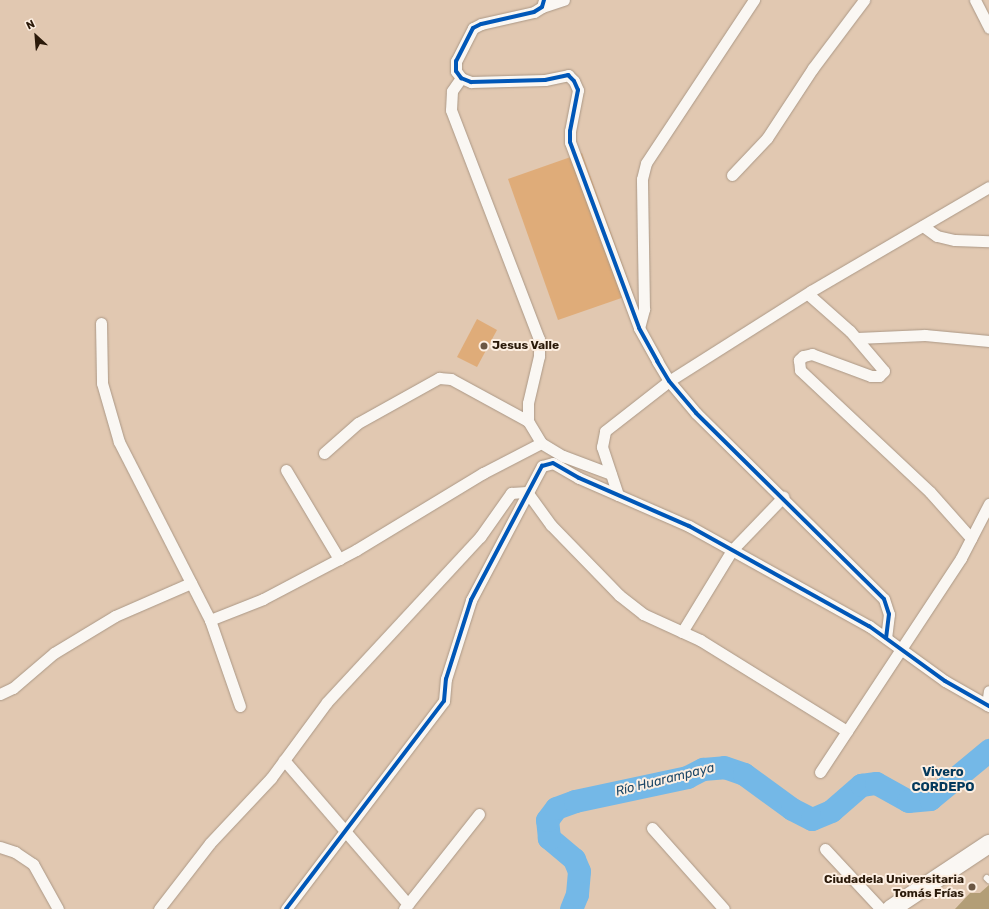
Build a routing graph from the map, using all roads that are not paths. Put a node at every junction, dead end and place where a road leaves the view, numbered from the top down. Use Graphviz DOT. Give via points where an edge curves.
graph roads {
  1 [pos="564,0"];
  2 [pos="754,0"];
  3 [pos="864,0"];
  4 [pos="975,0"];
  5 [pos="543,4"];
  6 [pos="989,28"];
  7 [pos="461,78"];
  8 [pos="732,175"];
  9 [pos="989,187"];
  10 [pos="923,226"];
  11 [pos="989,241"];
  12 [pos="808,294"];
  13 [pos="101,323"];
  14 [pos="639,328"];
  15 [pos="857,338"];
  16 [pos="989,341"];
  17 [pos="669,381"];
  18 [pos="528,421"];
  19 [pos="541,443"];
  20 [pos="324,453"];
  21 [pos="286,470"];
  22 [pos="611,474"];
  23 [pos="527,492"];
  24 [pos="618,495"];
  25 [pos="783,498"];
  26 [pos="989,504"];
  27 [pos="971,538"];
  28 [pos="732,550"];
  29 [pos="339,559"];
  30 [pos="191,583"];
  31 [pos="210,620"];
  32 [pos="682,632"];
  33 [pos="886,638"];
  34 [pos="900,650"];
  35 [pos="989,691"];
  36 [pos="0,694"];
  37 [pos="988,705"];
  38 [pos="240,706"];
  39 [pos="847,731"];
  40 [pos="284,760"];
  41 [pos="820,772"];
  42 [pos="479,814"];
  43 [pos="652,828"];
  44 [pos="345,831"];
  45 [pos="989,844"];
  46 [pos="0,847"];
  47 [pos="825,849"];
  48 [pos="406,907"];
  49 [pos="58,909"];
  50 [pos="159,909"];
  51 [pos="286,909"];
  52 [pos="724,909"];
  53 [pos="881,909"];
  54 [pos="891,909"];
  1 -- 5 [label="street"];
  2 -- 14 [label="street" via="646,163 642,179 644,309"];
  3 -- 8 [label="street" via="813,68 767,138"];
  4 -- 6 [label="street"];
  5 -- 7 [label="street" via="520,17 481,24 473,28 456,61 456,71"];
  7 -- 14 [label="street" via="471,82 495,82 545,80 568,75 574,81 578,90 570,142"];
  7 -- 18 [label="street" via="452,91 451,110 539,339 539,356 528,403"];
  9 -- 10 [label="street"];
  10 -- 11 [label="street" via="937,236 955,240"];
  10 -- 12 [label="street"];
  12 -- 15 [label="street"];
  12 -- 17 [label="street"];
  13 -- 30 [label="street" via="102,383 119,442"];
  14 -- 17 [label="street"];
  15 -- 16 [label="street" via="925,335"];
  15 -- 27 [label="street" via="879,362 884,371 879,376 871,376 812,354 799,360 800,370 930,492"];
  17 -- 22 [label="street" via="605,431 602,447"];
  17 -- 25 [label="street" via="696,413"];
  18 -- 19 [label="street"];
  18 -- 20 [label="street" via="451,379 439,378 358,423"];
  19 -- 22 [label="street" via="563,456"];
  19 -- 29 [label="street" via="483,473"];
  21 -- 29 [label="street"];
  22 -- 24 [label="street"];
  23 -- 24 [label="street" via="542,466 553,463"];
  23 -- 32 [label="street" via="551,525 619,595 643,614"];
  23 -- 40 [label="street" via="511,493 502,502 480,537 327,702"];
  23 -- 44 [label="street" via="471,600 446,680 444,702"];
  24 -- 28 [label="street" via="689,526"];
  25 -- 28 [label="street"];
  25 -- 33 [label="street" via="884,599 889,614"];
  26 -- 27 [label="street"];
  27 -- 34 [label="street"];
  28 -- 32 [label="street"];
  28 -- 33 [label="street"];
  29 -- 31 [label="street" via="262,599"];
  30 -- 31 [label="street"];
  30 -- 36 [label="street" via="115,616 54,653 13,688"];
  31 -- 38 [label="street"];
  32 -- 39 [label="street" via="700,640"];
  33 -- 34 [label="street"];
  34 -- 37 [label="street" via="945,681"];
  34 -- 39 [label="street"];
  35 -- 37 [label="street"];
  39 -- 41 [label="street"];
  40 -- 44 [label="street"];
  40 -- 50 [label="street" via="271,778 210,843"];
  42 -- 48 [label="street"];
  43 -- 52 [label="street"];
  44 -- 48 [label="street"];
  44 -- 51 [label="street"];
  45 -- 54 [label="main road"];
  46 -- 49 [label="street" via="15,852 33,864"];
  47 -- 53 [label="street"];
}
